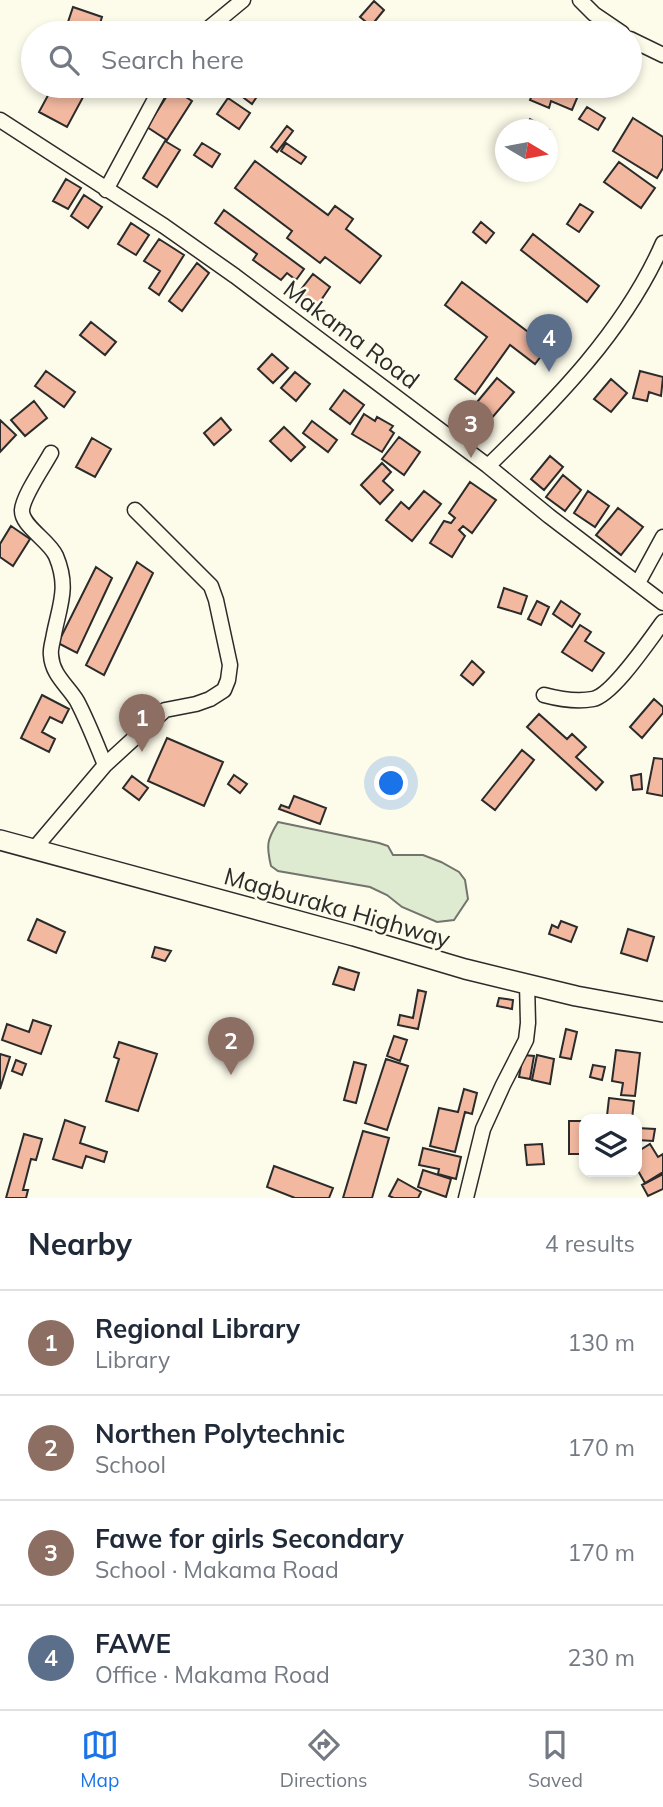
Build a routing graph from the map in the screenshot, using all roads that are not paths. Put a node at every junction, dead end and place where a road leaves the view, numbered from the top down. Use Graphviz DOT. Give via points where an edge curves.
graph roads {
  1 [pos="243,0"];
  2 [pos="580,0"];
  3 [pos="218,21"];
  4 [pos="604,21"];
  5 [pos="642,45"];
  6 [pos="663,55"];
  7 [pos="156,98"];
  8 [pos="0,120"];
  9 [pos="106,190"];
  10 [pos="663,243"];
  11 [pos="51,453"];
  12 [pos="488,466"];
  13 [pos="135,510"];
  14 [pos="663,537"];
  15 [pos="638,583"];
  16 [pos="663,603"];
  17 [pos="663,622"];
  18 [pos="544,695"];
  19 [pos="105,765"];
  20 [pos="0,840"];
  21 [pos="34,849"];
  22 [pos="527,983"];
  23 [pos="663,1012"];
  24 [pos="466,1198"];
  1 -- 3 [label="street"];
  2 -- 4 [label="street"];
  5 -- 6 [label="street"];
  7 -- 9 [label="street"];
  8 -- 9 [label="street, Makama Road"];
  9 -- 12 [label="street, Makama Road" via="234,276"];
  10 -- 12 [label="street" via="597,350"];
  11 -- 19 [label="street" via="21,512 56,555 63,588 51,656"];
  12 -- 15 [label="street, Makama Road"];
  13 -- 19 [label="street" via="211,586 230,665 223,690 196,704 165,710"];
  14 -- 15 [label="street"];
  15 -- 16 [label="street, Makama Road"];
  17 -- 18 [label="street" via="624,673 596,698"];
  19 -- 21 [label="street"];
  20 -- 21 [label="main road, Magburaka Highway"];
  21 -- 22 [label="main road, Magburaka Highway"];
  22 -- 23 [label="main road, Magburaka Highway"];
  22 -- 24 [label="street" via="526,1040 483,1129"];
}
